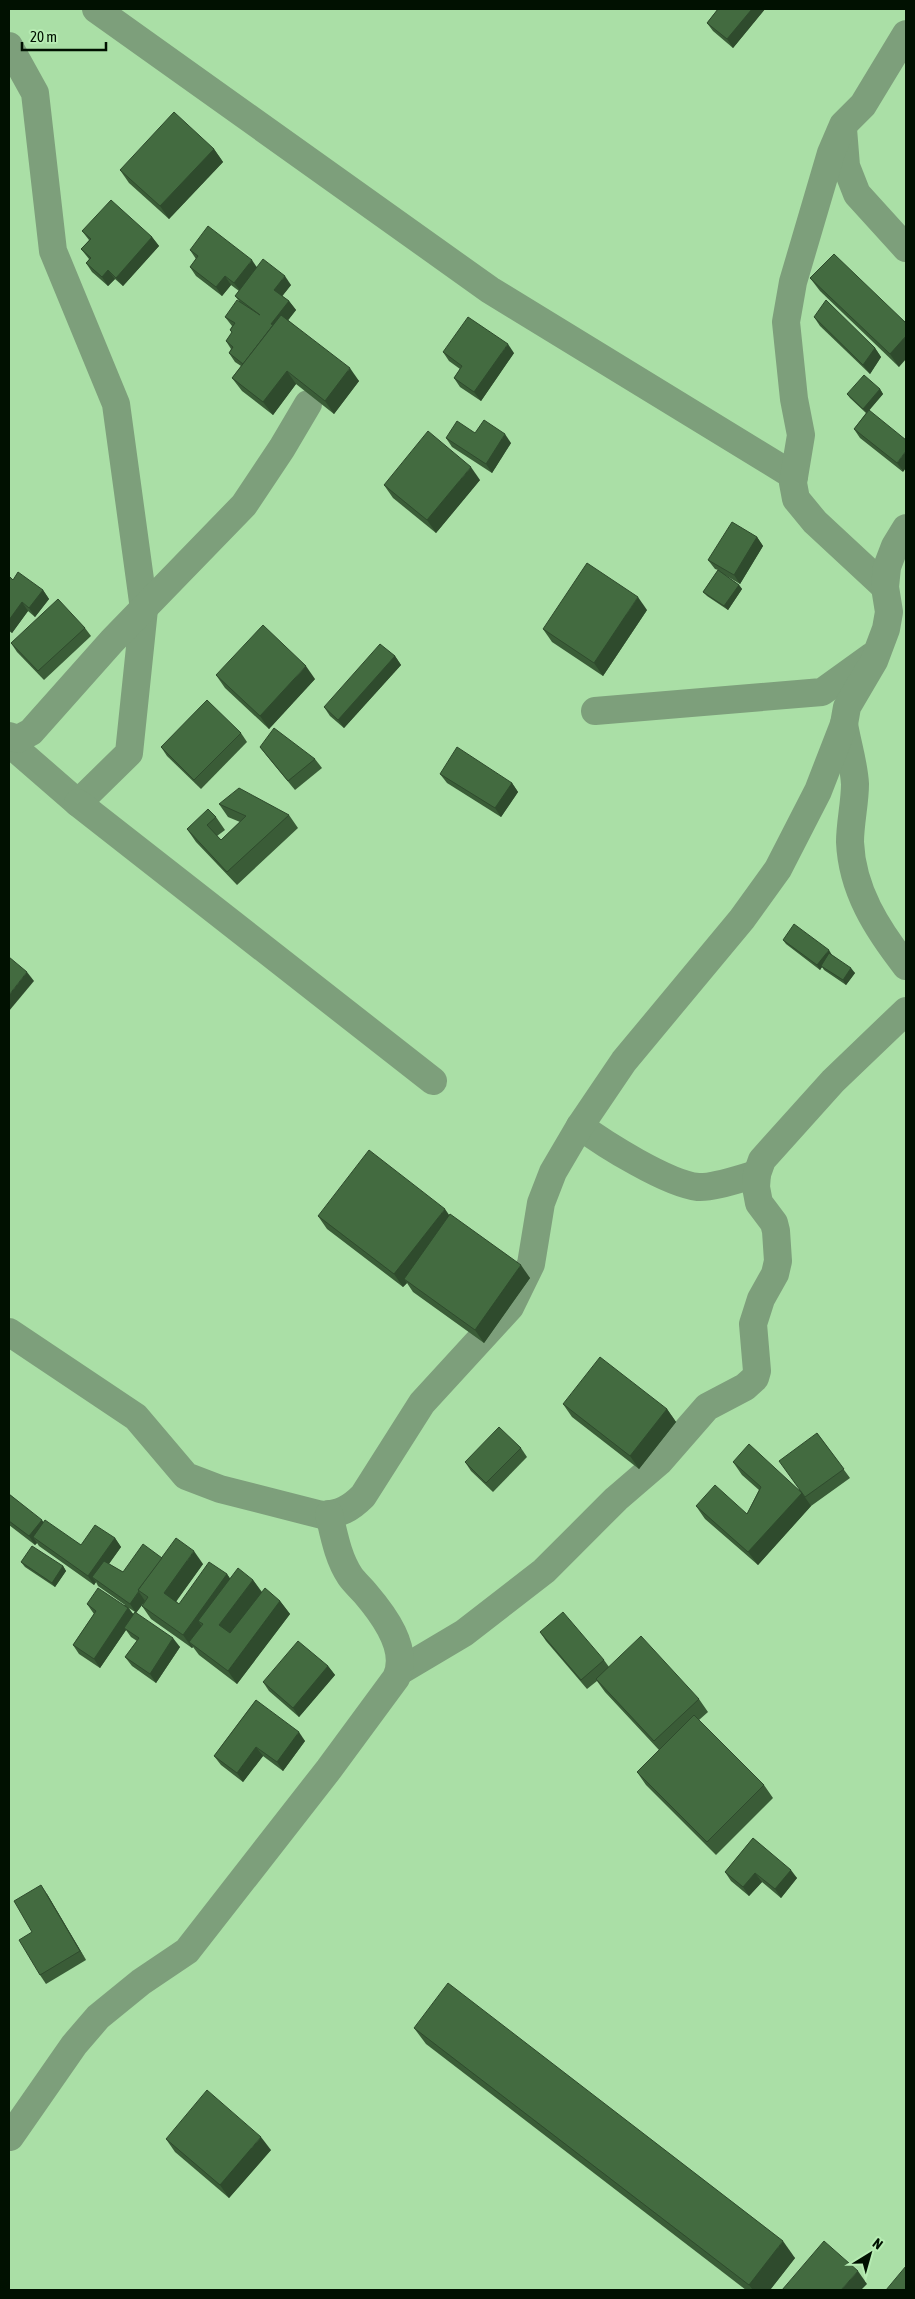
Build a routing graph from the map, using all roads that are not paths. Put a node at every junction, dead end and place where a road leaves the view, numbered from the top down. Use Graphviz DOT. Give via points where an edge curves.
graph roads {
  1 [pos="96,9"];
  2 [pos="906,34"];
  3 [pos="9,46"];
  4 [pos="843,125"];
  5 [pos="906,248"];
  6 [pos="308,404"];
  7 [pos="794,476"];
  8 [pos="906,528"];
  9 [pos="894,575"];
  10 [pos="144,609"];
  11 [pos="877,652"];
  12 [pos="595,711"];
  13 [pos="844,724"];
  14 [pos="9,736"];
  15 [pos="9,744"];
  16 [pos="78,803"];
  17 [pos="906,966"];
  18 [pos="906,1011"];
  19 [pos="433,1081"];
  20 [pos="580,1126"];
  21 [pos="757,1174"];
  22 [pos="9,1332"];
  23 [pos="329,1514"];
  24 [pos="400,1671"];
  25 [pos="10,2137"];
  1 -- 7 [label="street" via="490,290"];
  2 -- 4 [label="street" via="863,105"];
  3 -- 10 [label="street" via="35,93 53,251 116,404"];
  4 -- 5 [label="street" via="846,166 857,194"];
  4 -- 7 [label="street" via="820,188 787,306 786,335 801,435"];
  6 -- 10 [label="street" via="244,505"];
  7 -- 9 [label="street" via="794,490 800,506"];
  8 -- 9 [label="street" via="895,546"];
  9 -- 11 [label="street" via="888,620"];
  10 -- 14 [label="street" via="31,732 18,739"];
  10 -- 16 [label="street" via="130,753"];
  11 -- 12 [label="street" via="822,692"];
  11 -- 13 [label="street" via="847,707"];
  13 -- 17 [label="street" via="855,784 850,841 856,881 861,897"];
  13 -- 20 [label="street" via="818,791 778,869 742,919 624,1061"];
  15 -- 16 [label="street"];
  16 -- 19 [label="street"];
  18 -- 21 [label="street" via="804,1111 762,1160"];
  20 -- 21 [label="street" via="602,1143 684,1184 703,1187"];
  20 -- 23 [label="street" via="553,1172 541,1203 531,1264 510,1307 422,1403 363,1496 346,1511"];
  21 -- 24 [label="street" via="759,1203 776,1231 778,1261 775,1274 760,1299 753,1324 755,1378 745,1387 707,1407 658,1462 544,1571 464,1633"];
  22 -- 23 [label="street" via="136,1417 186,1476 220,1489"];
  23 -- 24 [label="street" via="350,1577 380,1611 394,1635"];
  24 -- 25 [label="street" via="329,1769 187,1951 98,2017 74,2045"];
}
